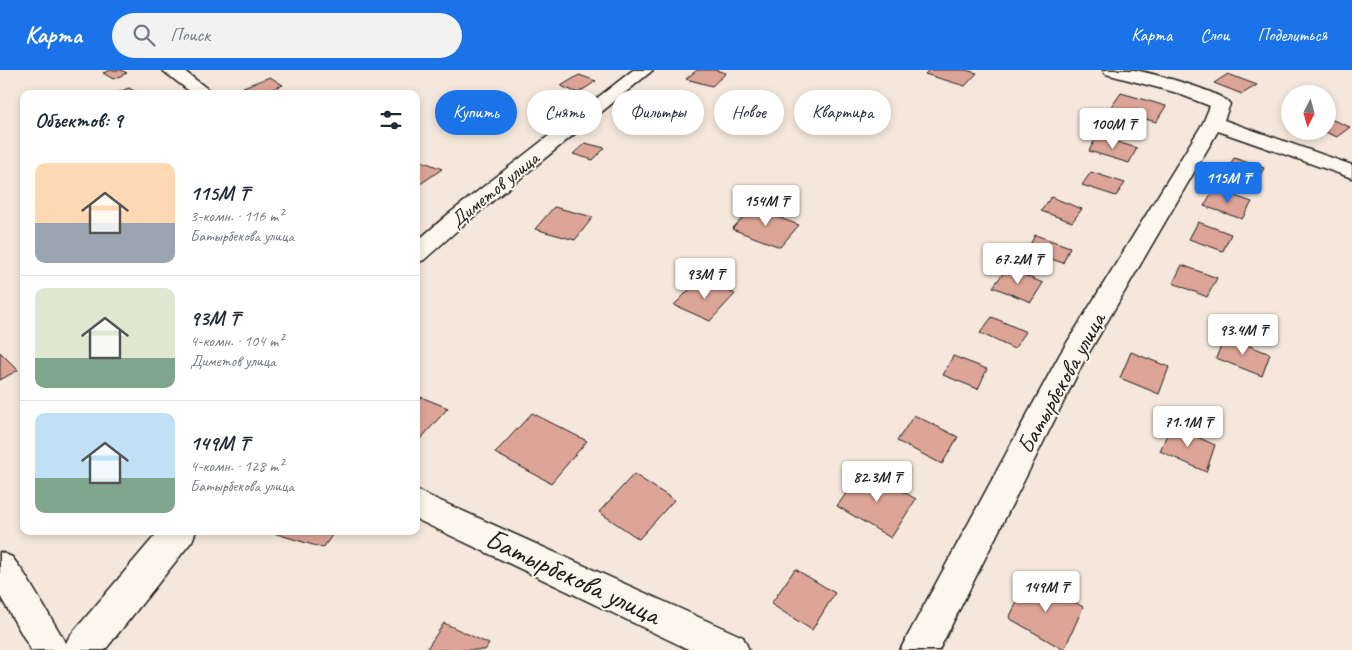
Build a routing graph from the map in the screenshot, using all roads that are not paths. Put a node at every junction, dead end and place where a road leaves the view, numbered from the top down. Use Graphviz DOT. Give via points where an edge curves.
graph roads {
  1 [pos="171,70"];
  2 [pos="644,70"];
  3 [pos="1123,71"];
  4 [pos="199,90"];
  5 [pos="1213,123"];
  6 [pos="1352,172"];
  7 [pos="420,251"];
  8 [pos="420,506"];
  9 [pos="177,535"];
  10 [pos="0,568"];
  11 [pos="51,650"];
  12 [pos="82,650"];
  13 [pos="730,650"];
  14 [pos="919,650"];
  1 -- 4 [label="street"];
  2 -- 7 [label="street, Диметов улица"];
  3 -- 5 [label="street, Батырбекова улица" via="1182,88 1220,104"];
  5 -- 6 [label="street"];
  5 -- 14 [label="street, Батырбекова улица" via="1070,361"];
  8 -- 13 [label="street, Батырбекова улица"];
  9 -- 12 [label="street"];
  10 -- 11 [label="street"];
}
